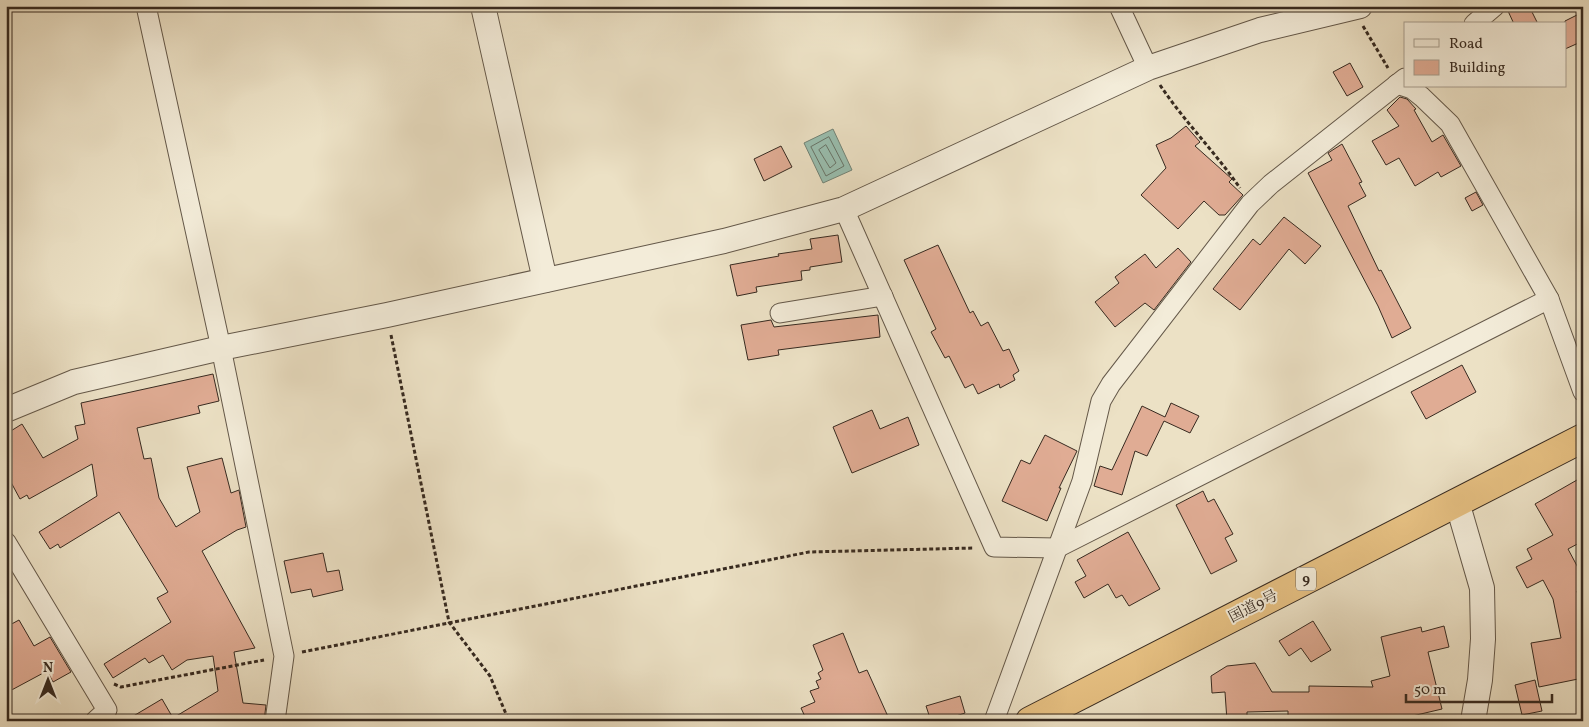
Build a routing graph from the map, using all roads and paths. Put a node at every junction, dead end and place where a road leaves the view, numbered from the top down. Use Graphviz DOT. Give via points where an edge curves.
graph roads {
  1 [pos="146,6"];
  2 [pos="483,6"];
  3 [pos="1120,6"];
  4 [pos="1495,6"];
  5 [pos="1356,7"];
  6 [pos="1476,22"];
  7 [pos="1148,68"];
  8 [pos="1401,81"];
  9 [pos="1410,88"];
  10 [pos="1250,204"];
  11 [pos="844,209"];
  12 [pos="545,280"];
  13 [pos="883,296"];
  14 [pos="1549,299"];
  15 [pos="780,314"];
  16 [pos="387,316"];
  17 [pos="220,348"];
  18 [pos="1583,392"];
  19 [pos="6,410"];
  20 [pos="1583,438"];
  21 [pos="1457,502"];
  22 [pos="6,542"];
  23 [pos="994,547"];
  24 [pos="1057,548"];
  25 [pos="449,622"];
  26 [pos="284,656"];
  27 [pos="85,675"];
  28 [pos="95,721"];
  29 [pos="275,721"];
  30 [pos="508,721"];
  31 [pos="994,721"];
  32 [pos="1030,721"];
  33 [pos="1473,721"];
  1 -- 17 [label="street"];
  2 -- 12 [label="street"];
  3 -- 7 [label="street"];
  4 -- 6 [label="street"];
  5 -- 7 [label="street" via="1260,30"];
  5 -- 8 [label="path"];
  7 -- 10 [label="path" via="1180,114 1219,157"];
  7 -- 11 [label="street"];
  8 -- 10 [label="street"];
  9 -- 14 [label="street" via="1450,124"];
  10 -- 24 [label="street" via="1101,401 1082,481"];
  11 -- 12 [label="street" via="724,241"];
  11 -- 13 [label="street"];
  12 -- 16 [label="street"];
  13 -- 15 [label="street"];
  13 -- 23 [label="street"];
  14 -- 18 [label="street"];
  14 -- 24 [label="street"];
  16 -- 17 [label="street"];
  16 -- 25 [label="path"];
  17 -- 19 [label="street" via="74,382"];
  17 -- 26 [label="street"];
  20 -- 21 [label="highway, 国道9号 / 9"];
  21 -- 32 [label="highway, 国道9号 / 9"];
  21 -- 33 [label="street" via="1482,588 1482,647"];
  22 -- 27 [label="street"];
  23 -- 24 [label="street"];
  23 -- 25 [label="path" via="809,552"];
  24 -- 31 [label="street"];
  25 -- 26 [label="path"];
  25 -- 30 [label="path" via="490,676"];
  26 -- 27 [label="path" via="121,686"];
  26 -- 29 [label="street"];
  27 -- 28 [label="street" via="107,710"];
}
